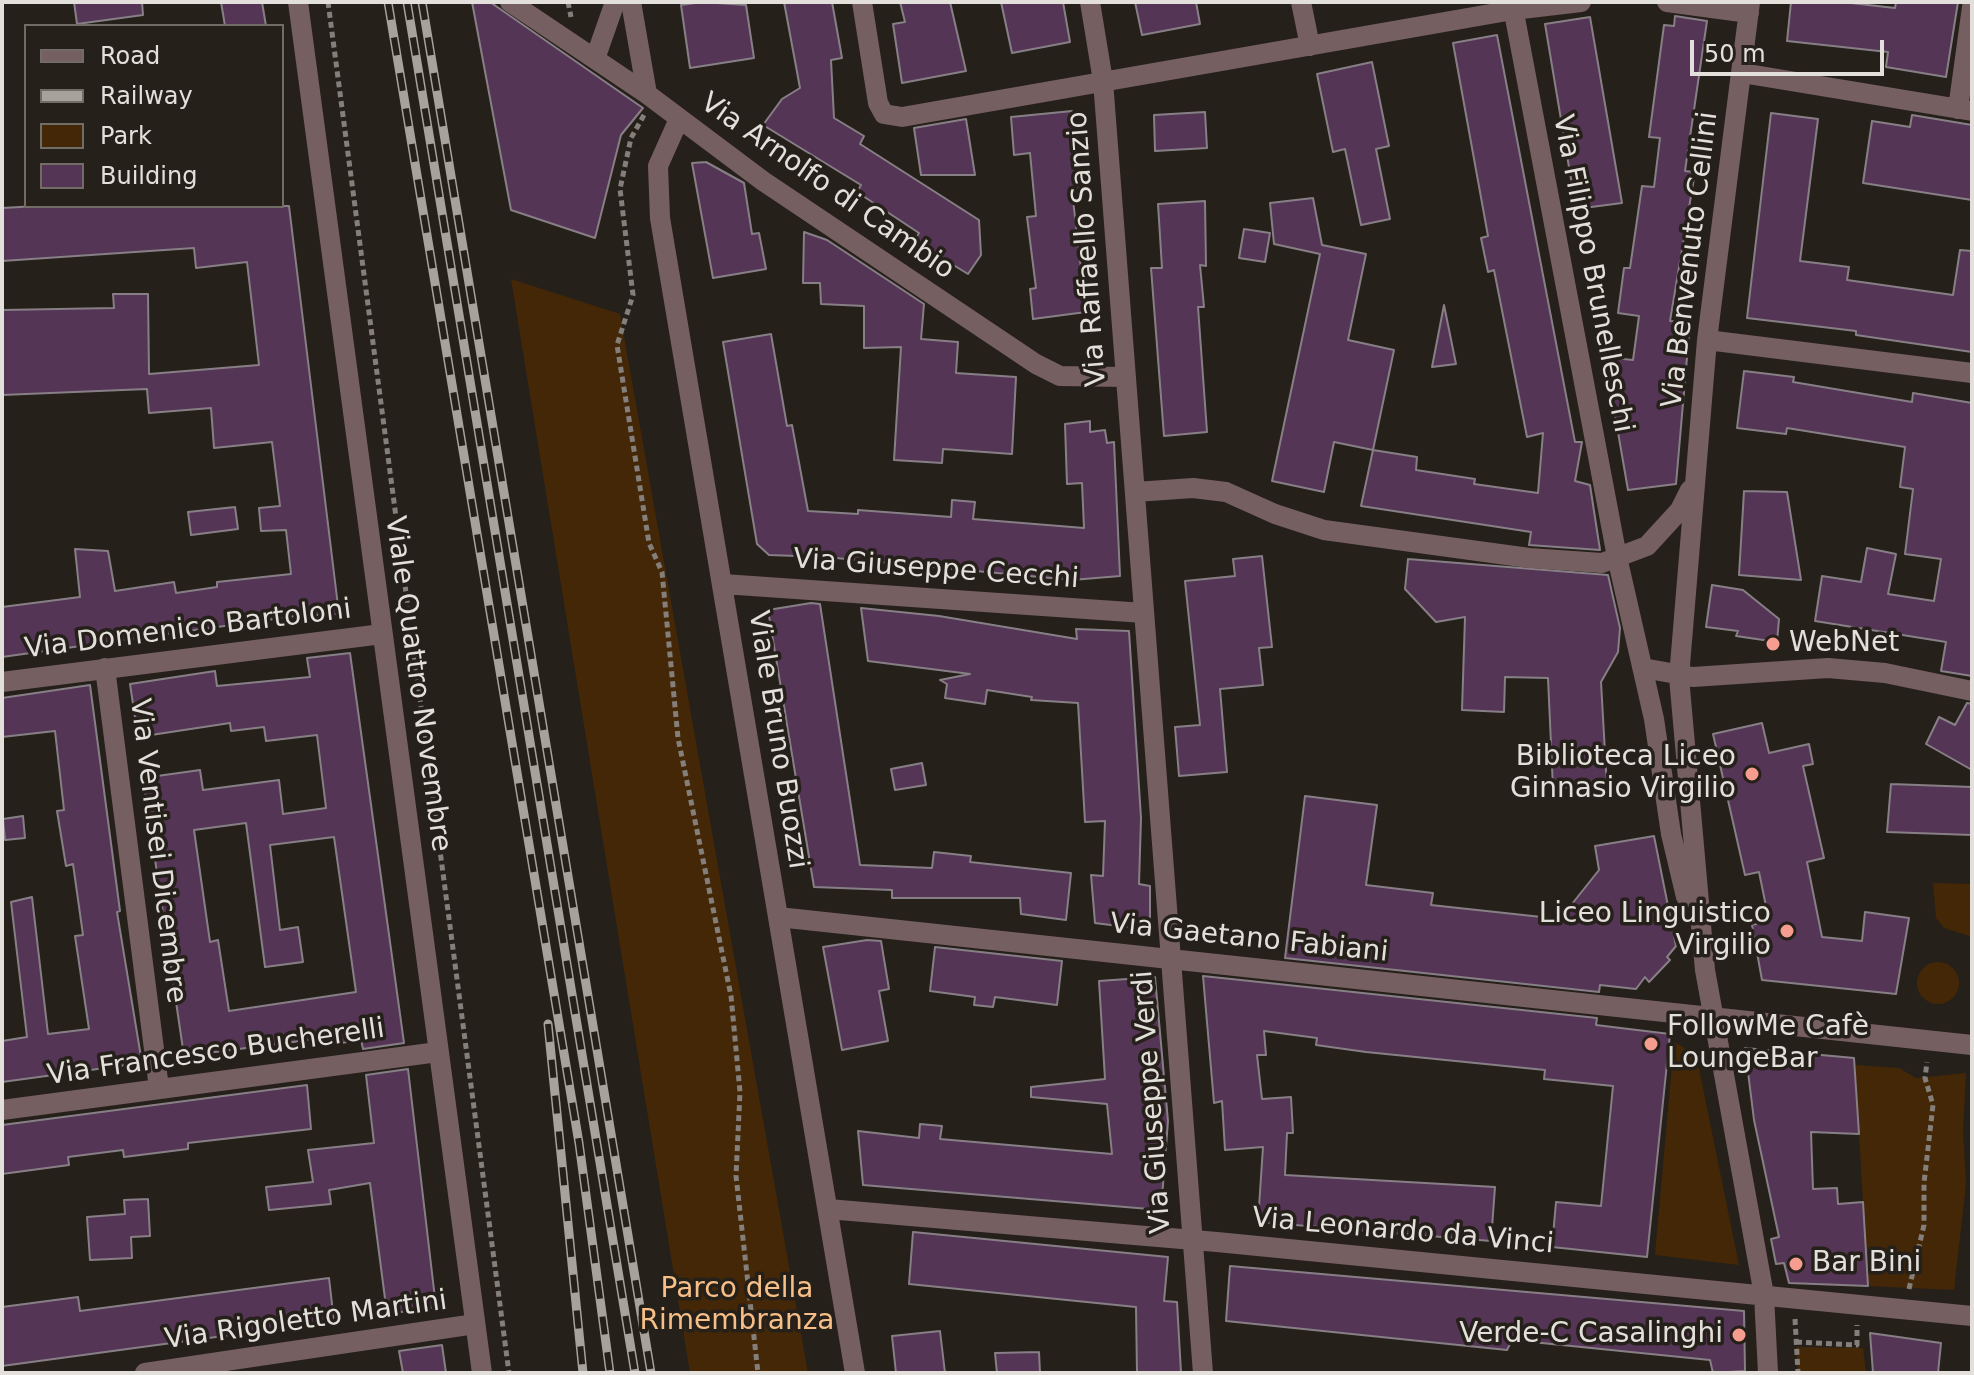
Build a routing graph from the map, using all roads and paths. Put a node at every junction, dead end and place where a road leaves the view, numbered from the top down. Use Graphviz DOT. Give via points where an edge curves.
graph roads {
  1 [pos="298,2"];
  2 [pos="328,2"];
  3 [pos="510,2"];
  4 [pos="615,2"];
  5 [pos="631,2"];
  6 [pos="862,2"];
  7 [pos="1090,2"];
  8 [pos="1301,2"];
  9 [pos="1581,2"];
  10 [pos="1667,2"];
  11 [pos="1513,6"];
  12 [pos="1972,7"];
  13 [pos="1750,8"];
  14 [pos="1310,46"];
  15 [pos="595,59"];
  16 [pos="1742,73"];
  17 [pos="1103,81"];
  18 [pos="648,100"];
  19 [pos="1965,110"];
  20 [pos="679,119"];
  21 [pos="1707,340"];
  22 [pos="1972,373"];
  23 [pos="1126,377"];
  24 [pos="1695,478"];
  25 [pos="1135,492"];
  26 [pos="1617,557"];
  27 [pos="723,584"];
  28 [pos="1144,613"];
  29 [pos="382,634"];
  30 [pos="105,668"];
  31 [pos="1643,668"];
  32 [pos="1679,677"];
  33 [pos="2,682"];
  34 [pos="1972,691"];
  35 [pos="1680,699"];
  36 [pos="1654,719"];
  37 [pos="1694,872"];
  38 [pos="778,917"];
  39 [pos="1171,959"];
  40 [pos="1705,970"];
  41 [pos="1715,1017"];
  42 [pos="1929,1040"];
  43 [pos="1972,1045"];
  44 [pos="438,1052"];
  45 [pos="159,1088"];
  46 [pos="2,1110"];
  47 [pos="828,1209"];
  48 [pos="1192,1240"];
  49 [pos="1764,1295"];
  50 [pos="1794,1298"];
  51 [pos="1856,1304"];
  52 [pos="1903,1308"];
  53 [pos="1972,1316"];
  54 [pos="475,1324"];
  55 [pos="1796,1342"];
  56 [pos="145,1373"];
  57 [pos="482,1373"];
  58 [pos="509,1373"];
  59 [pos="758,1373"];
  60 [pos="855,1373"];
  61 [pos="1203,1373"];
  62 [pos="1768,1373"];
  63 [pos="1798,1373"];
  1 -- 29 [label="street, Viale Quattro Novembre"];
  2 -- 58 [label="path"];
  3 -- 15 [label="street, Via Arnolfo di Cambio"];
  4 -- 15 [label="street"];
  5 -- 18 [label="street"];
  6 -- 17 [label="street" via="884,114 902,117"];
  7 -- 17 [label="street, Via Raffaello Sanzio"];
  8 -- 14 [label="street"];
  9 -- 11 [label="street"];
  10 -- 13 [label="street"];
  11 -- 14 [label="street"];
  11 -- 26 [label="street, Via Filippo Brunelleschi"];
  12 -- 19 [label="street"];
  13 -- 16 [label="street, Via Benvenuto Cellini"];
  14 -- 17 [label="street"];
  15 -- 18 [label="street, Via Arnolfo di Cambio"];
  16 -- 19 [label="street"];
  16 -- 21 [label="street, Via Benvenuto Cellini"];
  17 -- 23 [label="street, Via Raffaello Sanzio"];
  18 -- 20 [label="street, Via Arnolfo di Cambio"];
  18 -- 59 [label="path" via="631,138 620,189 633,295 617,345 649,543 662,572 678,738 731,996 740,1092 736,1176"];
  20 -- 23 [label="street, Via Arnolfo di Cambio" via="1036,364 1060,376"];
  20 -- 27 [label="street, Viale Bruno Buozzi" via="658,166 660,218"];
  21 -- 22 [label="street"];
  21 -- 24 [label="street, Via Benvenuto Cellini"];
  23 -- 25 [label="street, Via Raffaello Sanzio"];
  24 -- 26 [label="street" via="1666,529 1647,546"];
  24 -- 32 [label="street, Via Benvenuto Cellini"];
  25 -- 26 [label="street" via="1226,492 1302,523 1377,538 1544,559 1602,563"];
  25 -- 28 [label="street, Via Giuseppe Verdi"];
  26 -- 31 [label="street, Via Filippo Brunelleschi"];
  27 -- 28 [label="street, Via Giuseppe Cecchi"];
  27 -- 38 [label="street, Viale Bruno Buozzi"];
  28 -- 39 [label="street, Via Giuseppe Verdi"];
  29 -- 30 [label="street, Via Domenico Bartoloni"];
  29 -- 44 [label="street, Viale Quattro Novembre"];
  30 -- 33 [label="street, Via Domenico Bartoloni"];
  30 -- 45 [label="street, Via Ventisei Dicembre"];
  31 -- 32 [label="street"];
  31 -- 36 [label="street, Via Filippo Brunelleschi"];
  32 -- 34 [label="street" via="1828,668 1885,673"];
  32 -- 35 [label="street, Via Benvenuto Cellini"];
  35 -- 36 [label="street"];
  35 -- 37 [label="street, Via Benvenuto Cellini"];
  36 -- 37 [label="street"];
  36 -- 40 [label="street" via="1671,834"];
  37 -- 40 [label="street"];
  38 -- 39 [label="street, Via Gaetano Fabiani"];
  38 -- 47 [label="street, Viale Bruno Buozzi"];
  39 -- 41 [label="street, Via Gaetano Fabiani"];
  39 -- 48 [label="street, Via Giuseppe Verdi"];
  40 -- 41 [label="street"];
  41 -- 42 [label="street, Via Gaetano Fabiani"];
  41 -- 49 [label="street"];
  42 -- 43 [label="street, Via Gaetano Fabiani"];
  42 -- 52 [label="path" via="1925,1078 1933,1105 1924,1225"];
  44 -- 45 [label="street, Via Francesco Bucherelli"];
  44 -- 54 [label="street, Viale Quattro Novembre"];
  45 -- 46 [label="street, Via Francesco Bucherelli"];
  47 -- 48 [label="street, Via Leonardo da Vinci"];
  47 -- 60 [label="street, Viale Bruno Buozzi"];
  48 -- 49 [label="street, Via Leonardo da Vinci"];
  48 -- 61 [label="street, Via Giuseppe Verdi"];
  49 -- 50 [label="street, Via Leonardo da Vinci"];
  49 -- 62 [label="street"];
  50 -- 51 [label="street, Via Leonardo da Vinci"];
  50 -- 55 [label="path"];
  51 -- 52 [label="street, Via Leonardo da Vinci"];
  51 -- 55 [label="path" via="1857,1345"];
  52 -- 53 [label="street, Via Leonardo da Vinci"];
  54 -- 56 [label="street, Via Rigoletto Martini"];
  54 -- 57 [label="street, Viale Quattro Novembre"];
  55 -- 63 [label="path"];
}
